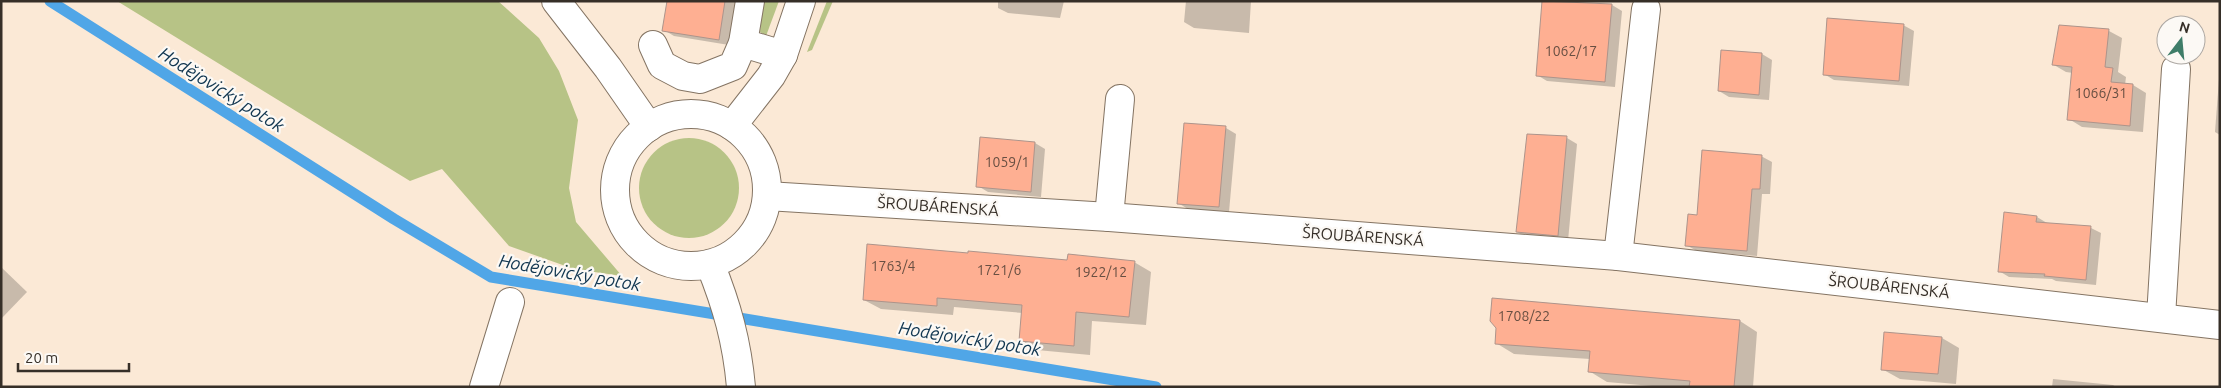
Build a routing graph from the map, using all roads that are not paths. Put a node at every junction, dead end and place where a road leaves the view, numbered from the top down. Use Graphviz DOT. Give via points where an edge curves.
graph roads {
  1 [pos="556,1"];
  2 [pos="750,1"];
  3 [pos="801,1"];
  4 [pos="1646,9"];
  5 [pos="743,43"];
  6 [pos="653,45"];
  7 [pos="783,55"];
  8 [pos="2176,69"];
  9 [pos="1120,99"];
  10 [pos="732,126"];
  11 [pos="649,127"];
  12 [pos="767,196"];
  13 [pos="1109,217"];
  14 [pos="1618,256"];
  15 [pos="710,264"];
  16 [pos="510,302"];
  17 [pos="2161,317"];
  18 [pos="2220,325"];
  19 [pos="484,387"];
  20 [pos="741,387"];
  1 -- 11 [label="street"];
  2 -- 5 [label="street"];
  3 -- 7 [label="street"];
  4 -- 14 [label="street"];
  5 -- 6 [label="street" via="733,66 700,79 683,76 662,65"];
  5 -- 7 [label="street"];
  7 -- 10 [label="street" via="771,76"];
  8 -- 17 [label="street"];
  9 -- 13 [label="street"];
  10 -- 11 [label="street" via="712,117 691,114 668,118"];
  10 -- 12 [label="street" via="755,149 767,179"];
  11 -- 15 [label="street" via="633,141 621,159 615,180 622,222 633,240 668,263 689,267"];
  12 -- 13 [label="street, ŠROUBÁRENSKÁ"];
  12 -- 15 [label="street" via="762,219 750,239 739,250"];
  13 -- 14 [label="street, ŠROUBÁRENSKÁ"];
  14 -- 17 [label="street, ŠROUBÁRENSKÁ"];
  15 -- 20 [label="street" via="725,300 738,352"];
  16 -- 19 [label="street"];
  17 -- 18 [label="street, ŠROUBÁRENSKÁ"];
}
